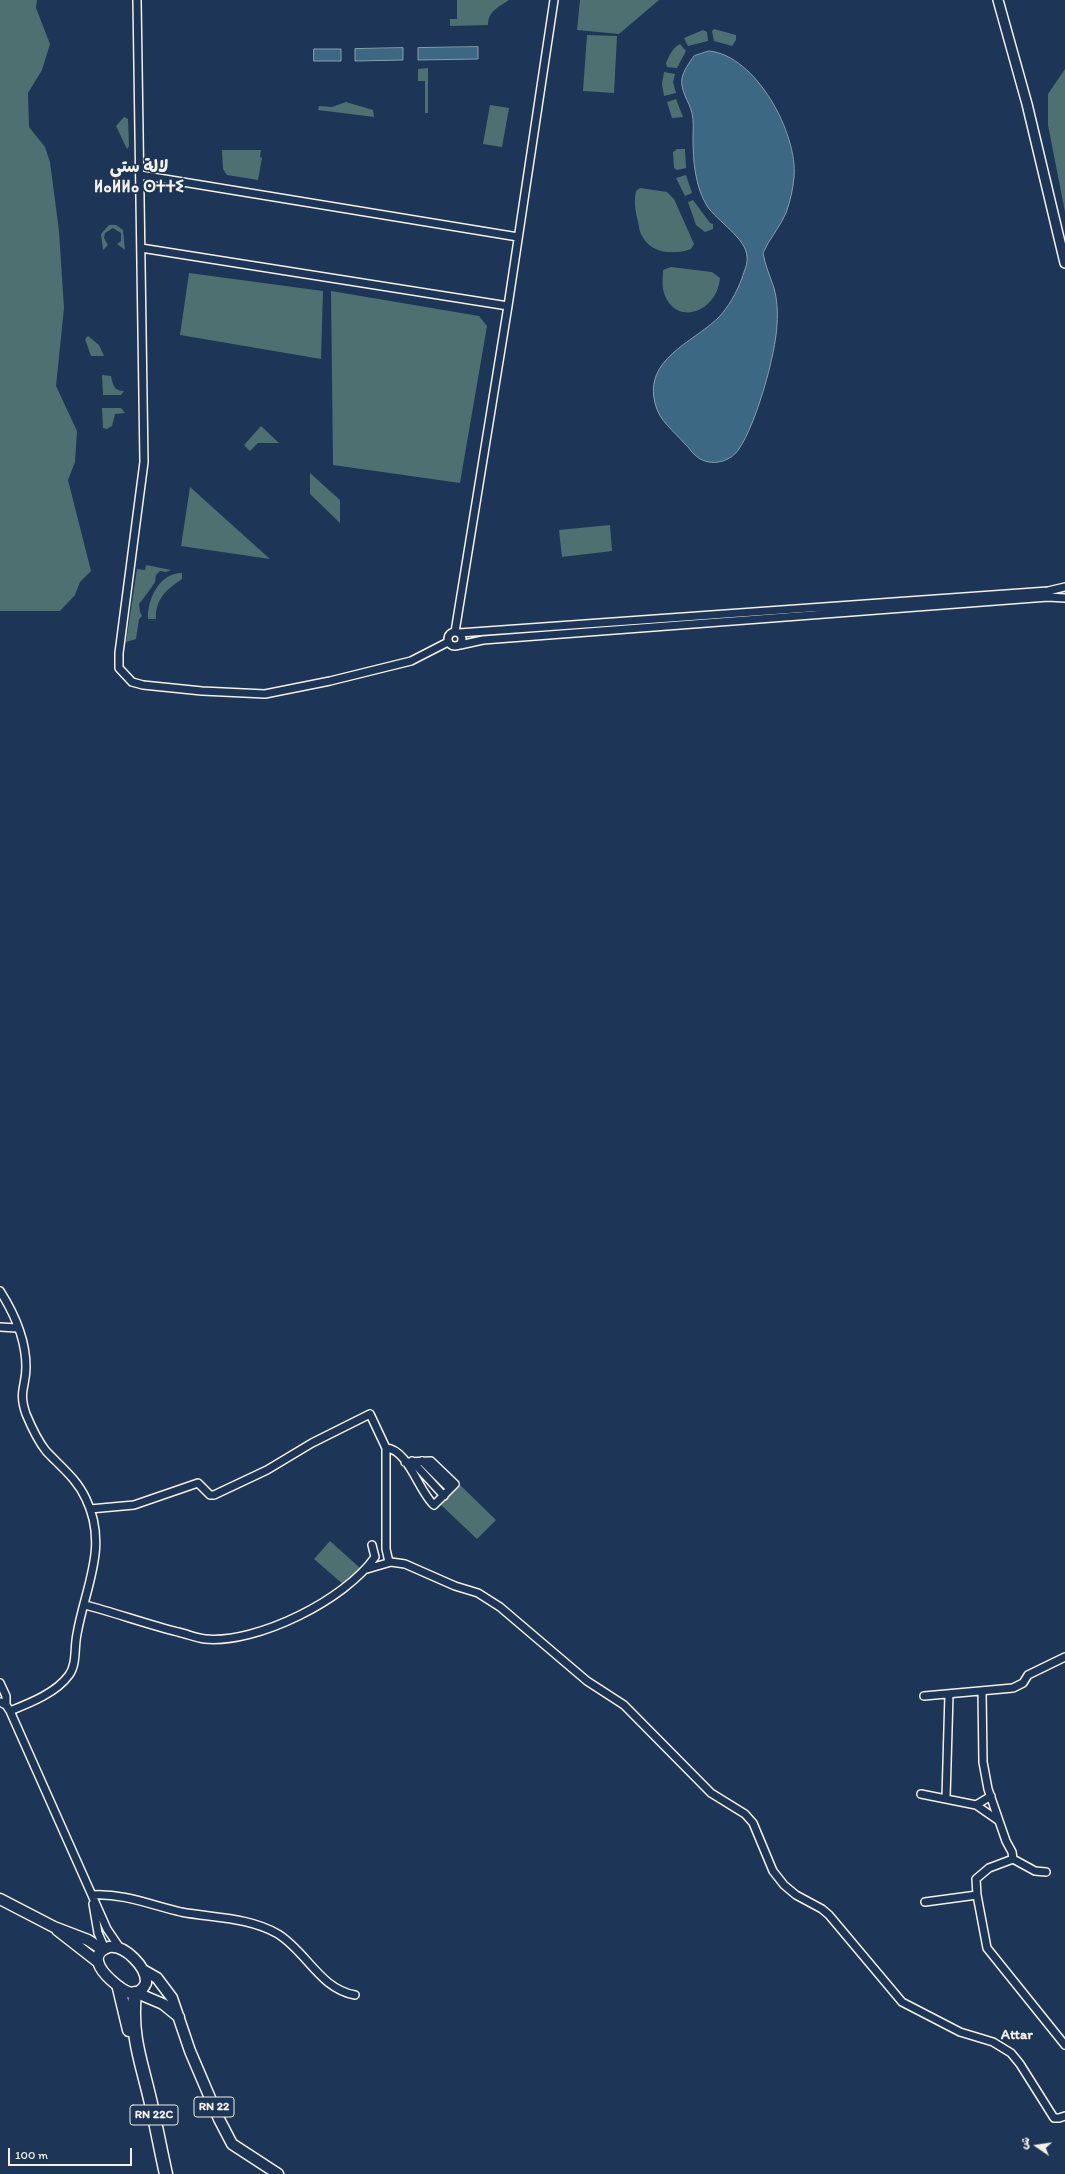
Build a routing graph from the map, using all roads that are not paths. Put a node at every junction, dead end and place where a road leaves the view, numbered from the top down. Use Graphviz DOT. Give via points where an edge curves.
graph roads {
  1 [pos="137,0"];
  2 [pos="554,0"];
  3 [pos="998,0"];
  4 [pos="140,175"];
  5 [pos="518,237"];
  6 [pos="141,248"];
  7 [pos="1065,263"];
  8 [pos="508,306"];
  9 [pos="1065,587"];
  10 [pos="1065,598"];
  11 [pos="457,633"];
  12 [pos="448,642"];
  13 [pos="460,645"];
  14 [pos="0,1291"];
  15 [pos="0,1327"];
  16 [pos="17,1328"];
  17 [pos="386,1448"];
  18 [pos="409,1462"];
  19 [pos="444,1496"];
  20 [pos="90,1509"];
  21 [pos="372,1545"];
  22 [pos="389,1562"];
  23 [pos="367,1568"];
  24 [pos="85,1605"];
  25 [pos="1065,1657"];
  26 [pos="0,1683"];
  27 [pos="982,1691"];
  28 [pos="949,1694"];
  29 [pos="924,1696"];
  30 [pos="6,1706"];
  31 [pos="921,1794"];
  32 [pos="991,1796"];
  33 [pos="946,1798"];
  34 [pos="976,1805"];
  35 [pos="999,1820"];
  36 [pos="1013,1859"];
  37 [pos="1046,1872"];
  38 [pos="92,1895"];
  39 [pos="977,1895"];
  40 [pos="0,1899"];
  41 [pos="925,1902"];
  42 [pos="54,1927"];
  43 [pos="120,1948"];
  44 [pos="104,1949"];
  45 [pos="98,1962"];
  46 [pos="144,1970"];
  47 [pos="119,1988"];
  48 [pos="136,1993"];
  49 [pos="355,1995"];
  50 [pos="180,2018"];
  51 [pos="1065,2045"];
  52 [pos="138,2058"];
  53 [pos="1065,2116"];
  54 [pos="166,2174"];
  55 [pos="278,2174"];
  1 -- 4 [label="street"];
  2 -- 5 [label="street"];
  3 -- 7 [label="main road" via="1027,104"];
  4 -- 5 [label="street"];
  4 -- 6 [label="street"];
  5 -- 8 [label="street"];
  6 -- 8 [label="street"];
  6 -- 12 [label="street" via="144,462 119,653 120,668 132,682 143,684 202,691 265,694 411,661"];
  8 -- 11 [label="street"];
  9 -- 11 [label="street" via="1048,591"];
  10 -- 13 [label="street" via="1048,597 499,639"];
  11 -- 12 [label="street" via="450,634"];
  11 -- 13 [label="street" via="462,639"];
  12 -- 13 [label="street" via="453,646"];
  14 -- 16 [label="street" via="15,1315"];
  15 -- 16 [label="street"];
  16 -- 20 [label="street" via="21,1336 26,1367 21,1397 26,1414 46,1450 78,1483"];
  17 -- 18 [label="street" via="395,1451"];
  17 -- 20 [label="street" via="370,1414 312,1443 267,1470 214,1495 210,1495 198,1483 134,1506"];
  17 -- 22 [label="street" via="386,1549"];
  18 -- 19 [label="street"];
  18 -- 19 [label="street" via="422,1461 450,1489"];
  18 -- 19 [label="street" via="432,1504 436,1504"];
  20 -- 24 [label="street" via="97,1542"];
  21 -- 23 [label="street" via="374,1557"];
  22 -- 23 [label="street"];
  22 -- 53 [label="street" via="405,1564 478,1593 500,1607 587,1681 624,1705 710,1793 745,1814 753,1823 773,1871 784,1885 829,1915 902,2002 960,2032 1003,2046 1020,2064 1054,2118"];
  23 -- 24 [label="street" via="332,1598 290,1620 265,1630 232,1637 205,1639"];
  24 -- 30 [label="street" via="76,1635 75,1662 69,1675 56,1688"];
  25 -- 27 [label="street" via="1028,1675 1023,1683 1013,1688"];
  26 -- 30 [label="street" via="6,1696"];
  27 -- 28 [label="street"];
  27 -- 32 [label="street" via="983,1762"];
  28 -- 29 [label="street"];
  28 -- 33 [label="street"];
  30 -- 38 [label="street"];
  31 -- 33 [label="street"];
  32 -- 34 [label="street"];
  32 -- 35 [label="street"];
  33 -- 34 [label="street"];
  34 -- 35 [label="street"];
  35 -- 36 [label="street"];
  36 -- 37 [label="street" via="1035,1871"];
  36 -- 39 [label="street" via="989,1868 976,1878"];
  38 -- 43 [label="street" via="107,1929"];
  38 -- 44 [label="street" via="98,1933"];
  38 -- 49 [label="street" via="118,1895 182,1912 261,1926 292,1944 332,1986"];
  39 -- 41 [label="street"];
  39 -- 51 [label="street" via="987,1948"];
  40 -- 42 [label="main road"];
  42 -- 44 [label="main road"];
  42 -- 45 [label="main road"];
  43 -- 44 [label="main road" via="113,1946"];
  43 -- 46 [label="main road"];
  44 -- 45 [label="main road"];
  45 -- 47 [label="main road" via="103,1972"];
  46 -- 48 [label="main road" via="146,1983"];
  46 -- 50 [label="main road, RN 22" via="157,1978 168,1990"];
  47 -- 48 [label="main road" via="127,1993"];
  47 -- 52 [label="highway, RN 22C"];
  48 -- 50 [label="main road" via="163,2004"];
  48 -- 52 [label="highway, RN 22C" via="134,2019"];
  50 -- 55 [label="main road, RN 22" via="190,2051 232,2144"];
  52 -- 54 [label="highway, RN 22C" via="152,2106"];
}
